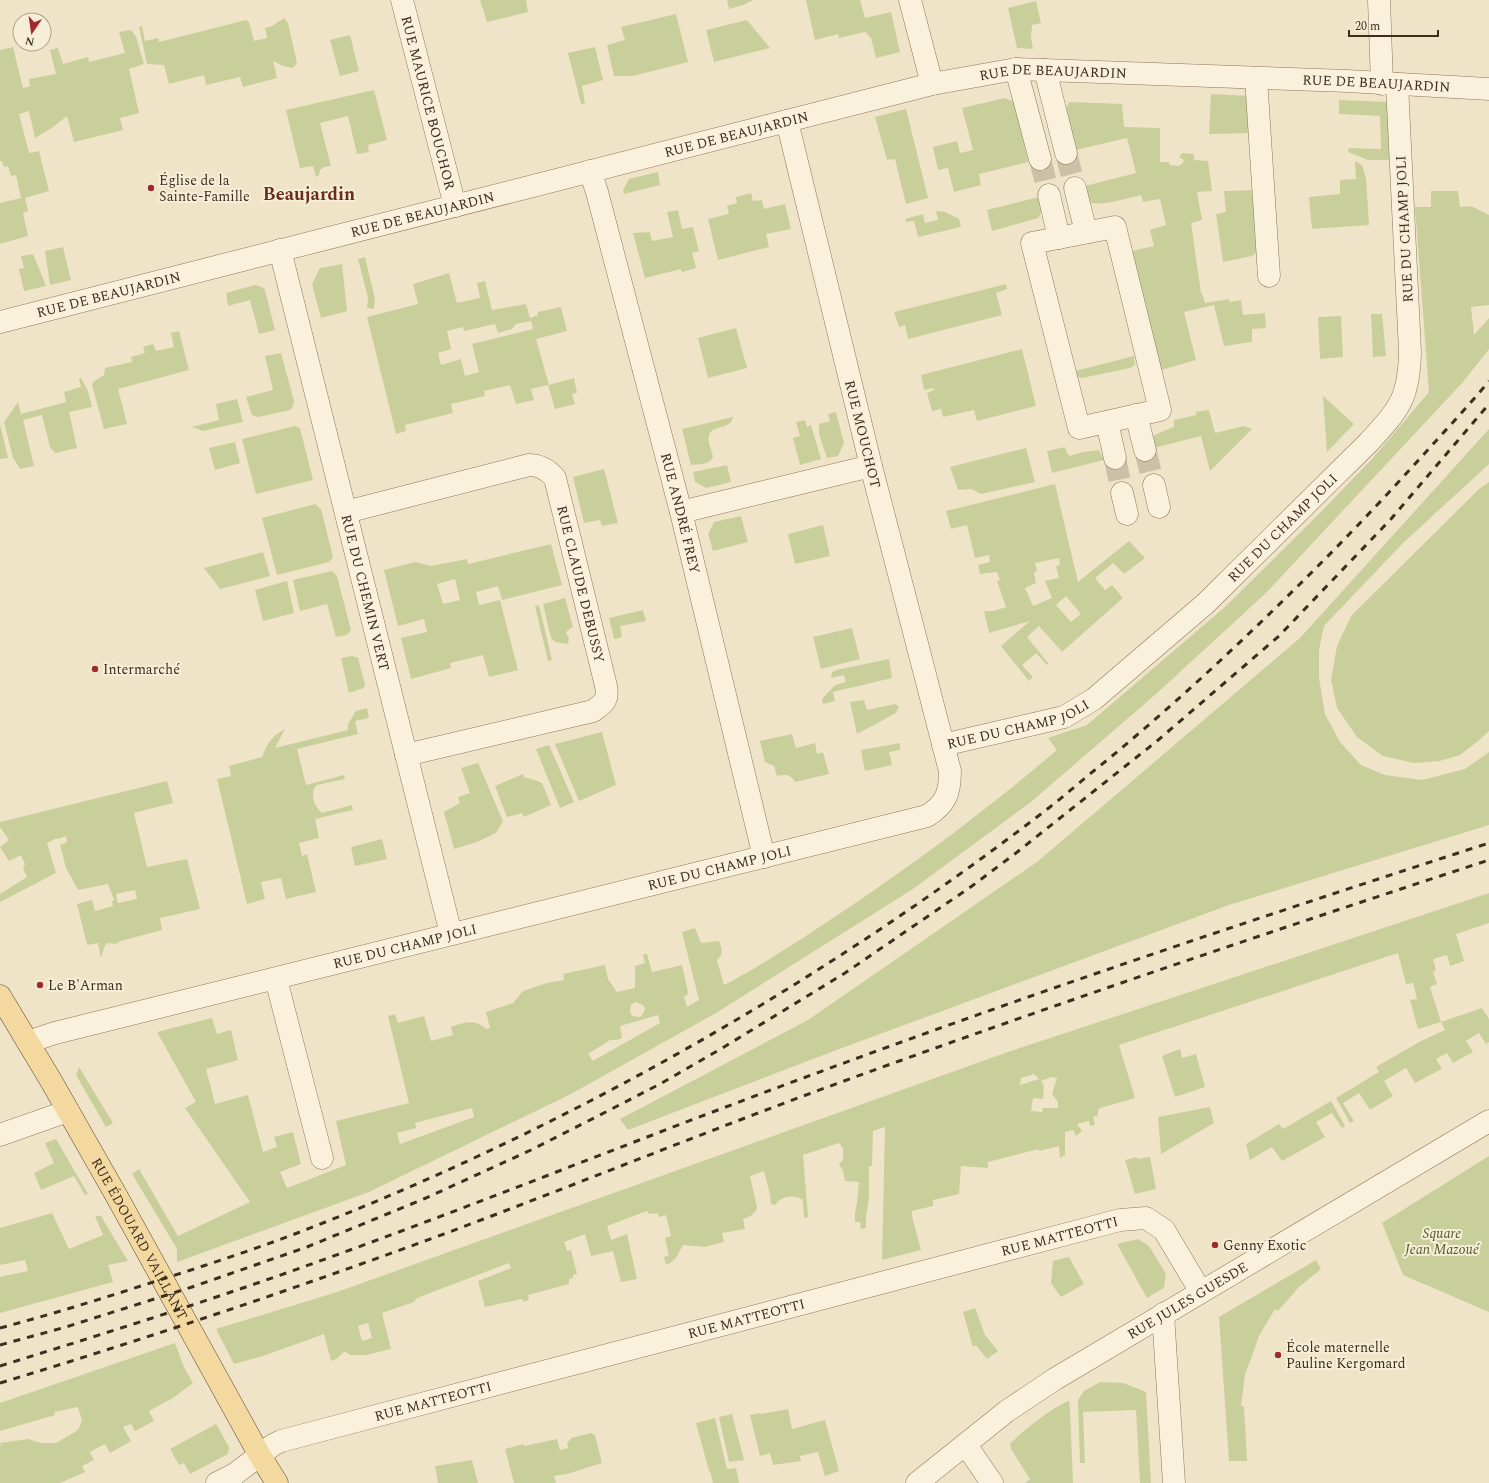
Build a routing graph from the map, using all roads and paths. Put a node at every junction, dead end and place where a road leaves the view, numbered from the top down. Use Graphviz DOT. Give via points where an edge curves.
graph roads {
  1 [pos="402,0"];
  2 [pos="910,0"];
  3 [pos="1379,0"];
  4 [pos="1016,69"];
  5 [pos="1045,70"];
  6 [pos="1256,78"];
  7 [pos="932,84"];
  8 [pos="1389,84"];
  9 [pos="1489,89"];
  10 [pos="787,121"];
  11 [pos="1066,152"];
  12 [pos="1040,159"];
  13 [pos="590,171"];
  14 [pos="1075,188"];
  15 [pos="1048,195"];
  16 [pos="455,206"];
  17 [pos="1086,232"];
  18 [pos="1059,238"];
  19 [pos="280,250"];
  20 [pos="1269,276"];
  21 [pos="0,322"];
  22 [pos="1136,416"];
  23 [pos="1107,422"];
  24 [pos="1145,450"];
  25 [pos="1114,458"];
  26 [pos="871,466"];
  27 [pos="1154,485"];
  28 [pos="1159,507"];
  29 [pos="346,512"];
  30 [pos="682,512"];
  31 [pos="943,745"];
  32 [pos="406,755"];
  33 [pos="764,857"];
  34 [pos="451,934"];
  35 [pos="276,979"];
  36 [pos="0,996"];
  37 [pos="28,1042"];
  38 [pos="68,1111"];
  39 [pos="1489,1121"];
  40 [pos="0,1135"];
  41 [pos="322,1158"];
  42 [pos="1201,1292"];
  43 [pos="1163,1314"];
  44 [pos="966,1445"];
  45 [pos="259,1454"];
  46 [pos="217,1483"];
  47 [pos="277,1483"];
  48 [pos="917,1483"];
  49 [pos="992,1483"];
  50 [pos="1174,1483"];
  1 -- 16 [label="street, RUE MAURICE BOUCHOR"];
  2 -- 7 [label="street"];
  3 -- 8 [label="street, RUE DU CHAMP JOLI"];
  4 -- 5 [label="street, RUE DE BEAUJARDIN"];
  4 -- 7 [label="street, RUE DE BEAUJARDIN"];
  4 -- 12 [label="street"];
  5 -- 6 [label="street, RUE DE BEAUJARDIN"];
  5 -- 11 [label="street"];
  6 -- 8 [label="street, RUE DE BEAUJARDIN"];
  6 -- 20 [label="street"];
  7 -- 10 [label="street, RUE DE BEAUJARDIN"];
  8 -- 9 [label="street, RUE DE BEAUJARDIN"];
  8 -- 31 [label="street, RUE DU CHAMP JOLI" via="1410,352 1407,386 1392,416 1369,442 1211,598 1094,699 1064,717"];
  10 -- 13 [label="street, RUE DE BEAUJARDIN"];
  10 -- 26 [label="street, RUE MOUCHOT"];
  13 -- 16 [label="street, RUE DE BEAUJARDIN"];
  13 -- 30 [label="street, RUE ANDRÉ FREY"];
  14 -- 17 [label="street"];
  15 -- 18 [label="street"];
  16 -- 19 [label="street, RUE DE BEAUJARDIN"];
  17 -- 18 [label="street"];
  17 -- 22 [label="street" via="1115,227 1160,410"];
  18 -- 23 [label="street" via="1032,243 1079,428"];
  19 -- 21 [label="street, RUE DE BEAUJARDIN"];
  19 -- 29 [label="street, RUE DU CHEMIN VERT"];
  22 -- 23 [label="street"];
  22 -- 24 [label="street"];
  23 -- 25 [label="street"];
  26 -- 30 [label="street"];
  26 -- 31 [label="street, RUE MOUCHOT"];
  27 -- 28 [label="street"];
  29 -- 32 [label="street, RUE DU CHEMIN VERT"];
  29 -- 32 [label="street, RUE CLAUDE DEBUSSY" via="529,465 537,465 555,478 607,698 593,711"];
  30 -- 33 [label="street, RUE ANDRÉ FREY"];
  31 -- 33 [label="street, RUE DU CHAMP JOLI" via="950,771 948,793 936,811 927,816"];
  32 -- 34 [label="street, RUE DU CHEMIN VERT"];
  33 -- 34 [label="street, RUE DU CHAMP JOLI"];
  34 -- 35 [label="street, RUE DU CHAMP JOLI"];
  35 -- 37 [label="street, RUE DU CHAMP JOLI" via="55,1033"];
  35 -- 41 [label="street"];
  36 -- 37 [label="main road, RUE ÉDOUARD VAILLANT"];
  37 -- 38 [label="main road, RUE ÉDOUARD VAILLANT"];
  38 -- 40 [label="street"];
  38 -- 45 [label="main road, RUE ÉDOUARD VAILLANT"];
  39 -- 42 [label="street, RUE JULES GUESDE"];
  42 -- 43 [label="street, RUE JULES GUESDE"];
  42 -- 45 [label="street, RUE MATTEOTTI" via="1164,1230 1146,1218 1120,1220 289,1439 273,1444"];
  43 -- 44 [label="street, RUE JULES GUESDE" via="1055,1379 1007,1411"];
  43 -- 50 [label="street"];
  44 -- 48 [label="street, RUE JULES GUESDE"];
  44 -- 49 [label="street"];
  45 -- 46 [label="street, RUE MATTEOTTI" via="235,1474"];
  45 -- 47 [label="main road, RUE ÉDOUARD VAILLANT"];
}
